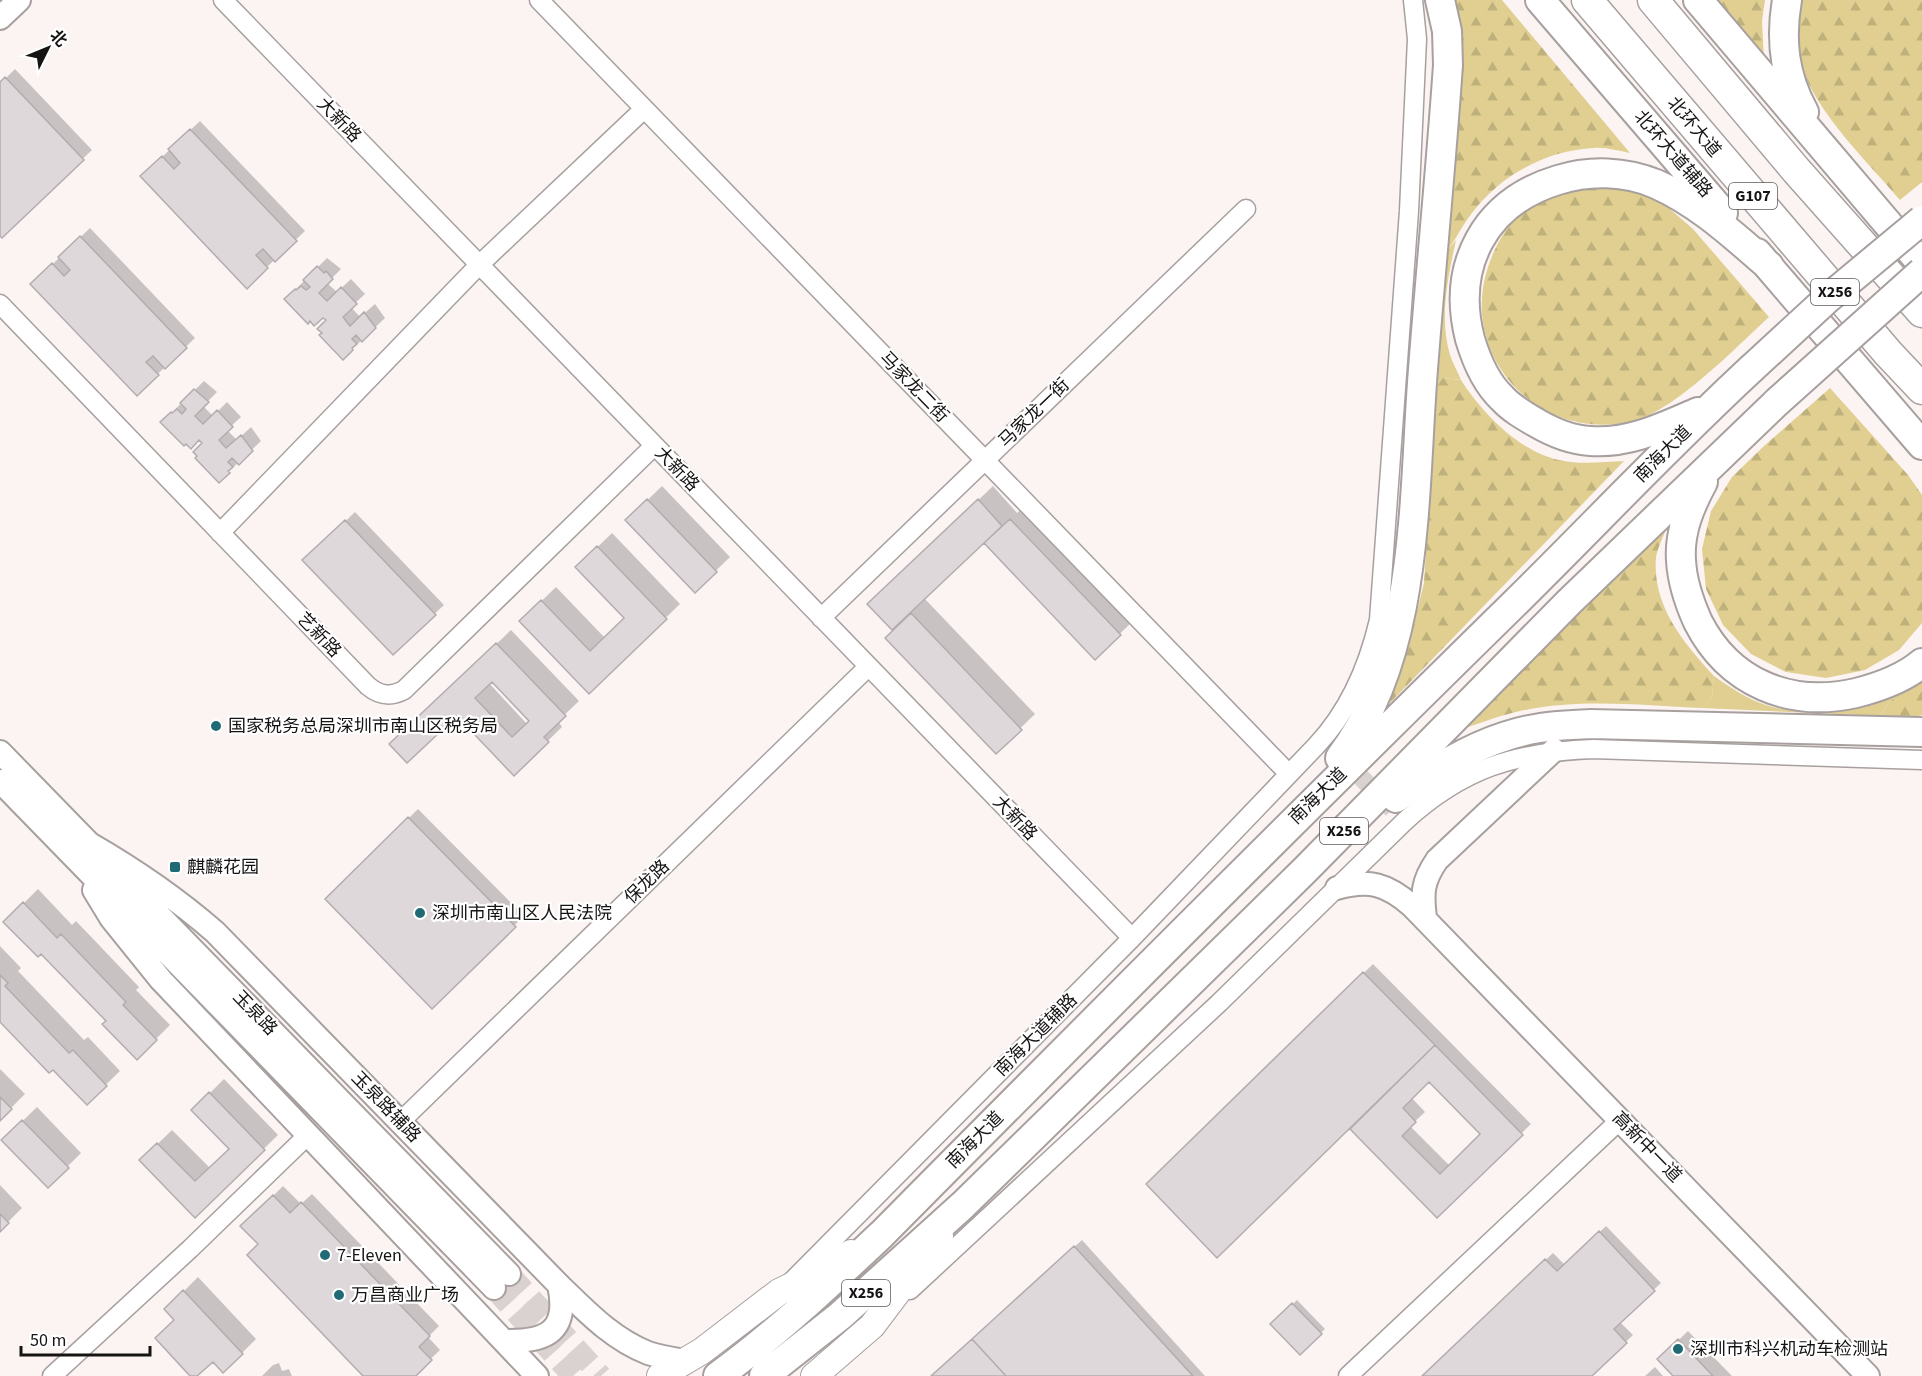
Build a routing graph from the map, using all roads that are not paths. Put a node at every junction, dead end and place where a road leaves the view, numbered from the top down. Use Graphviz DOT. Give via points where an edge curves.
graph roads {
  1 [pos="19,0"];
  2 [pos="223,0"];
  3 [pos="539,0"];
  4 [pos="1413,0"];
  5 [pos="1440,0"];
  6 [pos="1540,0"];
  7 [pos="1587,0"];
  8 [pos="1653,0"];
  9 [pos="1698,0"];
  10 [pos="1787,0"];
  11 [pos="0,18"];
  12 [pos="644,109"];
  13 [pos="1825,150"];
  14 [pos="1246,209"];
  15 [pos="1922,220"];
  16 [pos="1922,264"];
  17 [pos="479,265"];
  18 [pos="1769,266"];
  19 [pos="1922,272"];
  20 [pos="0,304"];
  21 [pos="1922,312"];
  22 [pos="1922,388"];
  23 [pos="1711,406"];
  24 [pos="1917,440"];
  25 [pos="654,446"];
  26 [pos="1722,454"];
  27 [pos="985,460"];
  28 [pos="220,533"];
  29 [pos="821,618"];
  30 [pos="1922,663"];
  31 [pos="868,667"];
  32 [pos="1922,732"];
  33 [pos="1554,750"];
  34 [pos="0,752"];
  35 [pos="1922,760"];
  36 [pos="1289,774"];
  37 [pos="0,781"];
  38 [pos="1274,839"];
  39 [pos="83,851"];
  40 [pos="1305,870"];
  41 [pos="1337,888"];
  42 [pos="1425,918"];
  43 [pos="1132,938"];
  44 [pos="1620,1120"];
  45 [pos="400,1122"];
  46 [pos="308,1135"];
  47 [pos="963,1205"];
  48 [pos="882,1234"];
  49 [pos="501,1281"];
  50 [pos="559,1285"];
  51 [pos="780,1292"];
  52 [pos="872,1326"];
  53 [pos="505,1341"];
  54 [pos="685,1361"];
  55 [pos="52,1376"];
  56 [pos="537,1376"];
  57 [pos="660,1376"];
  58 [pos="718,1376"];
  59 [pos="764,1376"];
  60 [pos="814,1376"];
  61 [pos="1348,1376"];
  62 [pos="1868,1376"];
  1 -- 11 [label="street"];
  2 -- 17 [label="street, 大新路"];
  3 -- 12 [label="street, 马家龙二街"];
  4 -- 36 [label="street, 南海大道辅路" via="1417,39 1409,211 1378,620 1365,669 1328,743"];
  5 -- 38 [label="main road" via="1447,31 1447,86 1412,539 1397,636 1362,724 1327,776"];
  6 -- 18 [label="main road, 北环大道辅路"];
  7 -- 22 [label="highway, 北环大道 / G107"];
  8 -- 21 [label="highway, G107"];
  9 -- 13 [label="main road"];
  10 -- 13 [label="main road" via="1782,25 1785,62 1796,97"];
  12 -- 17 [label="street"];
  12 -- 27 [label="street, 马家龙二街"];
  13 -- 16 [label="main road"];
  14 -- 27 [label="street, 马家龙一街"];
  15 -- 23 [label="main road, 南海大道 / X256, bridge" via="1827,299"];
  17 -- 25 [label="street, 大新路"];
  17 -- 28 [label="street"];
  18 -- 23 [label="main road" via="1681,196 1627,174 1571,176 1539,186 1493,219 1477,242 1464,294 1466,324 1484,375 1500,397 1520,413 1568,438 1591,441 1647,434"];
  18 -- 24 [label="main road, 北环大道辅路"];
  19 -- 26 [label="main road, 南海大道 / X256, bridge"];
  20 -- 28 [label="street, 艺新路"];
  23 -- 38 [label="main road, 南海大道 / X256"];
  25 -- 28 [label="street, 艺新路" via="397,693 382,694 368,686"];
  25 -- 29 [label="street, 大新路"];
  26 -- 30 [label="main road" via="1686,518 1680,559 1692,610 1722,658 1762,686 1812,697 1868,690 1893,681"];
  26 -- 40 [label="main road, 南海大道 / X256" via="1569,602"];
  27 -- 29 [label="street, 马家龙一街"];
  27 -- 36 [label="street, 马家龙二街"];
  29 -- 31 [label="street, 大新路"];
  31 -- 43 [label="street, 大新路"];
  31 -- 45 [label="street, 保龙路"];
  32 -- 40 [label="main road" via="1590,724 1539,728 1486,744 1436,769"];
  33 -- 35 [label="street"];
  33 -- 41 [label="street" via="1481,770 1400,817 1368,858"];
  33 -- 42 [label="street" via="1437,860 1424,882"];
  34 -- 39 [label="street, 玉泉路"];
  36 -- 43 [label="street, 南海大道辅路"];
  37 -- 39 [label="street, 玉泉路"];
  38 -- 48 [label="main road, 南海大道 / X256"];
  39 -- 45 [label="street, 玉泉路辅路" via="134,869 215,932"];
  39 -- 46 [label="street" via="111,918 134,949"];
  39 -- 49 [label="street, 玉泉路"];
  40 -- 47 [label="main road, 南海大道 / X256"];
  41 -- 42 [label="street, 高新中一道" via="1364,883 1378,885 1401,896"];
  41 -- 52 [label="street"];
  42 -- 44 [label="street, 高新中一道"];
  43 -- 51 [label="street, 南海大道辅路"];
  44 -- 61 [label="street"];
  44 -- 62 [label="street, 高新中一道"];
  45 -- 50 [label="street, 玉泉路辅路"];
  46 -- 53 [label="street"];
  46 -- 55 [label="street"];
  47 -- 52 [label="main road"];
  47 -- 59 [label="main road, 南海大道 / X256" via="840,1316"];
  48 -- 51 [label="main road"];
  48 -- 58 [label="main road, 南海大道 / X256" via="762,1343"];
  50 -- 53 [label="street" via="562,1313 548,1334"];
  50 -- 54 [label="street, 玉泉路辅路" via="601,1325 631,1345"];
  51 -- 54 [label="main road"];
  52 -- 60 [label="main road"];
  53 -- 56 [label="street"];
  54 -- 57 [label="main road"];
}
